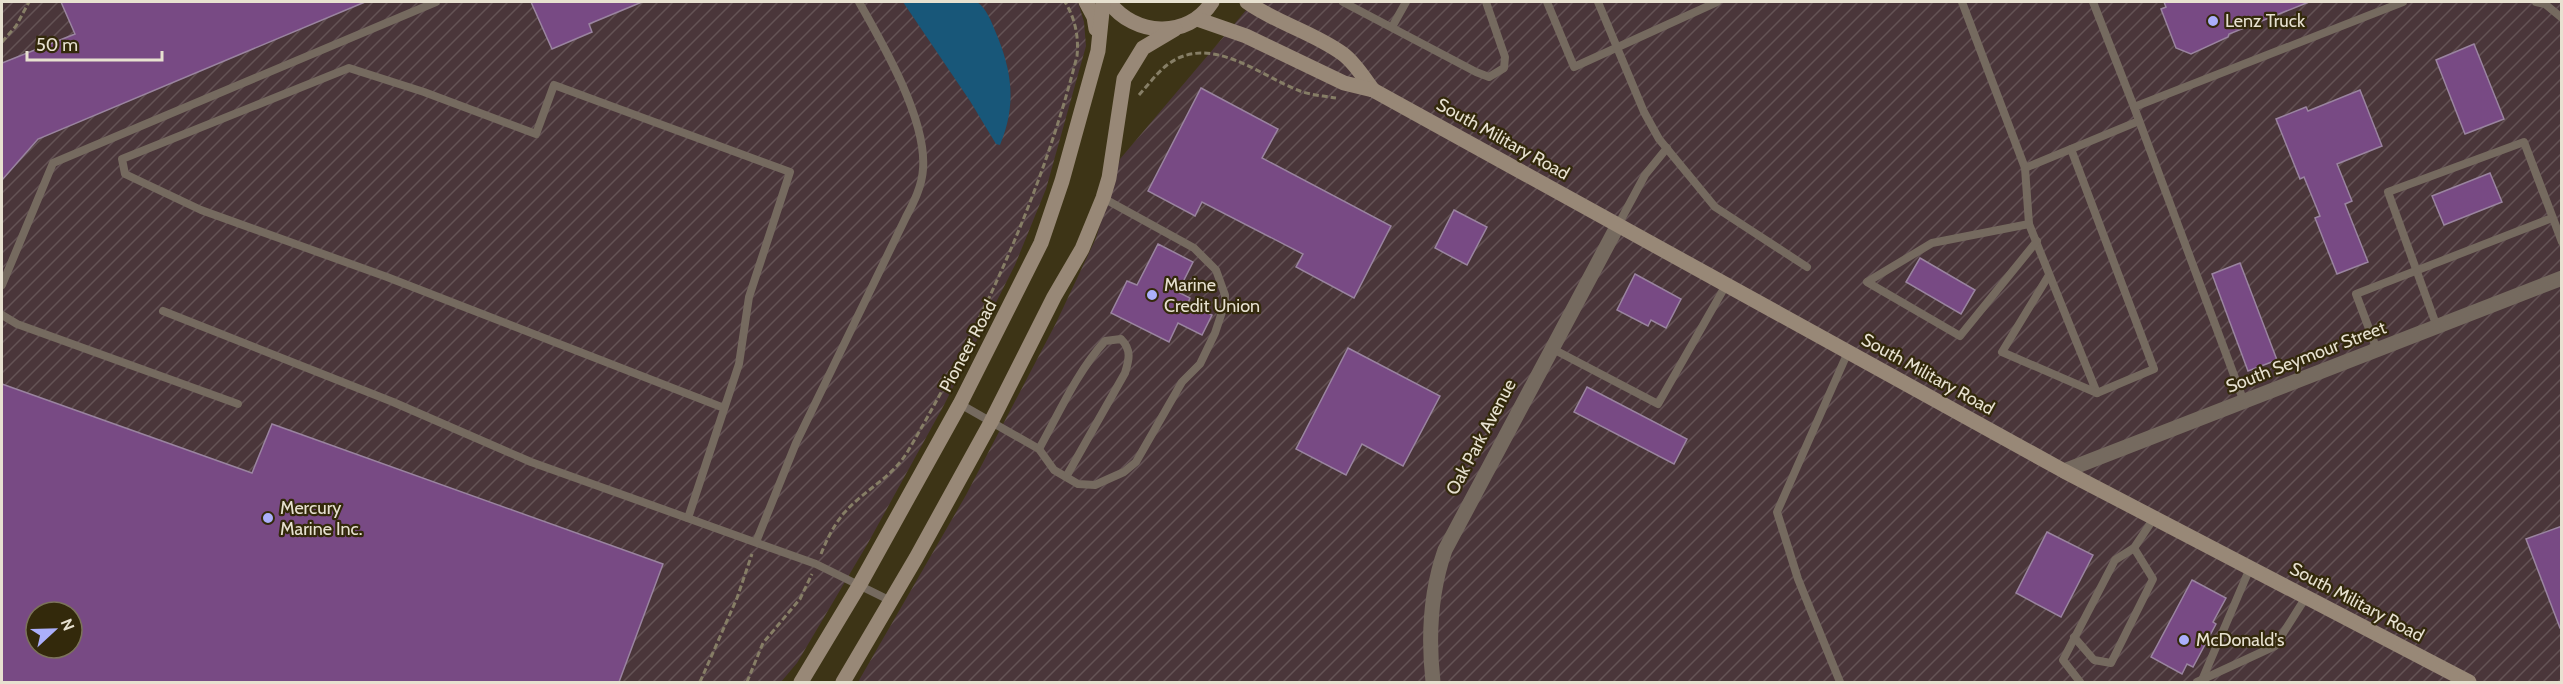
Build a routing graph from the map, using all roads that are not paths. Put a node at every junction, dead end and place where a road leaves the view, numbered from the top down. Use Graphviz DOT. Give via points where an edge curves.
graph roads {
  1 [pos="436,2"];
  2 [pos="859,2"];
  3 [pos="1086,2"];
  4 [pos="1103,2"];
  5 [pos="1109,2"];
  6 [pos="1212,2"];
  7 [pos="1247,2"];
  8 [pos="1343,2"];
  9 [pos="1406,2"];
  10 [pos="1486,2"];
  11 [pos="1546,2"];
  12 [pos="1598,2"];
  13 [pos="1717,2"];
  14 [pos="1962,2"];
  15 [pos="2093,2"];
  16 [pos="2403,2"];
  17 [pos="2536,2"];
  18 [pos="2562,18"];
  19 [pos="1197,19"];
  20 [pos="1392,27"];
  21 [pos="1175,29"];
  22 [pos="1617,47"];
  23 [pos="1098,51"];
  24 [pos="1373,90"];
  25 [pos="2134,107"];
  26 [pos="2139,121"];
  27 [pos="1666,148"];
  28 [pos="2071,149"];
  29 [pos="2025,168"];
  30 [pos="1103,198"];
  31 [pos="2552,218"];
  32 [pos="2029,224"];
  33 [pos="1618,225"];
  34 [pos="2037,241"];
  35 [pos="2562,242"];
  36 [pos="1807,267"];
  37 [pos="2416,269"];
  38 [pos="2049,274"];
  39 [pos="2562,278"];
  40 [pos="2,285"];
  41 [pos="1726,285"];
  42 [pos="163,311"];
  43 [pos="2,315"];
  44 [pos="2437,327"];
  45 [pos="1551,348"];
  46 [pos="2377,350"];
  47 [pos="1848,352"];
  48 [pos="2097,393"];
  49 [pos="2244,402"];
  50 [pos="238,404"];
  51 [pos="960,404"];
  52 [pos="724,408"];
  53 [pos="991,422"];
  54 [pos="1039,449"];
  55 [pos="2064,471"];
  56 [pos="1066,477"];
  57 [pos="688,518"];
  58 [pos="2154,518"];
  59 [pos="756,542"];
  60 [pos="2134,548"];
  61 [pos="2250,568"];
  62 [pos="860,584"];
  63 [pos="2306,597"];
  64 [pos="891,601"];
  65 [pos="2074,637"];
  66 [pos="2200,681"];
  67 [pos="801,682"];
  68 [pos="843,682"];
  69 [pos="1433,682"];
  70 [pos="1840,682"];
  71 [pos="2080,682"];
  72 [pos="2469,682"];
  1 -- 40 [label="lane" via="53,163"];
  2 -- 59 [label="lane" via="915,120 922,148 922,179 796,443"];
  3 -- 23 [label="main road" via="1096,23"];
  4 -- 23 [label="main road, Pioneer Road"];
  5 -- 21 [label="main road" via="1134,24 1154,30"];
  6 -- 19 [label="main road"];
  7 -- 24 [label="main road, South Military Road" via="1344,55"];
  8 -- 20 [label="lane"];
  9 -- 20 [label="lane"];
  10 -- 20 [label="lane" via="1505,57 1504,68 1489,77"];
  11 -- 22 [label="lane" via="1574,67"];
  12 -- 22 [label="lane"];
  13 -- 22 [label="lane"];
  14 -- 29 [label="lane"];
  15 -- 25 [label="lane"];
  16 -- 25 [label="lane"];
  17 -- 18 [label="lane" via="2545,4"];
  19 -- 21 [label="main road"];
  19 -- 24 [label="main road, South Military Road" via="1246,36 1344,82"];
  21 -- 30 [label="main road" via="1143,48 1124,79"];
  22 -- 27 [label="lane" via="1644,112"];
  23 -- 51 [label="main road, Pioneer Road" via="1041,243"];
  24 -- 33 [label="main road, South Military Road"];
  25 -- 26 [label="lane"];
  26 -- 28 [label="lane"];
  26 -- 49 [label="lane"];
  27 -- 33 [label="lane" via="1645,175"];
  27 -- 36 [label="lane" via="1715,207"];
  28 -- 29 [label="lane"];
  28 -- 48 [label="lane" via="2154,369"];
  29 -- 32 [label="lane"];
  30 -- 53 [label="main road" via="1082,249"];
  30 -- 56 [label="lane" via="1204,256 1216,270 1225,303 1200,364 1182,382 1136,462 1095,485 1078,484"];
  31 -- 35 [label="lane"];
  31 -- 37 [label="lane"];
  31 -- 37 [label="lane" via="2524,142 2388,192"];
  32 -- 34 [label="lane"];
  32 -- 34 [label="lane" via="1932,243 1867,282 1960,336"];
  33 -- 41 [label="main road, South Military Road"];
  33 -- 45 [label="street, Oak Park Avenue"];
  34 -- 38 [label="lane"];
  37 -- 44 [label="lane"];
  37 -- 46 [label="lane" via="2356,294"];
  38 -- 48 [label="lane"];
  38 -- 48 [label="lane" via="2002,352"];
  39 -- 44 [label="street, South Seymour Street"];
  41 -- 45 [label="lane" via="1658,405"];
  41 -- 47 [label="main road, South Military Road"];
  42 -- 57 [label="lane" via="393,402 531,462"];
  43 -- 50 [label="lane" via="17,324"];
  44 -- 46 [label="street, South Seymour Street"];
  45 -- 69 [label="street, Oak Park Avenue" via="1440,563 1431,614"];
  46 -- 49 [label="street, South Seymour Street"];
  47 -- 55 [label="main road, South Military Road"];
  47 -- 70 [label="lane" via="1778,512 1798,579"];
  49 -- 55 [label="street, South Seymour Street"];
  51 -- 53 [label="lane"];
  51 -- 62 [label="main road, Pioneer Road"];
  52 -- 52 [label="lane" via="739,364 749,297 790,172 554,85 536,134 349,68 122,159 125,174 201,210 387,277"];
  52 -- 57 [label="lane"];
  53 -- 54 [label="lane"];
  53 -- 64 [label="main road"];
  54 -- 56 [label="lane" via="1054,470"];
  54 -- 56 [label="lane" via="1098,348 1105,341 1121,339 1128,349 1125,373"];
  55 -- 58 [label="main road, South Military Road"];
  57 -- 59 [label="lane"];
  58 -- 60 [label="lane"];
  58 -- 61 [label="main road, South Military Road"];
  59 -- 62 [label="lane"];
  60 -- 65 [label="lane" via="2115,560"];
  60 -- 65 [label="lane" via="2153,579 2111,663 2094,660"];
  61 -- 63 [label="main road, South Military Road"];
  61 -- 66 [label="lane"];
  62 -- 64 [label="lane"];
  62 -- 67 [label="main road, Pioneer Road"];
  63 -- 66 [label="lane" via="2276,646"];
  63 -- 72 [label="main road, South Military Road"];
  64 -- 68 [label="main road"];
  65 -- 71 [label="lane" via="2062,660"];
}
